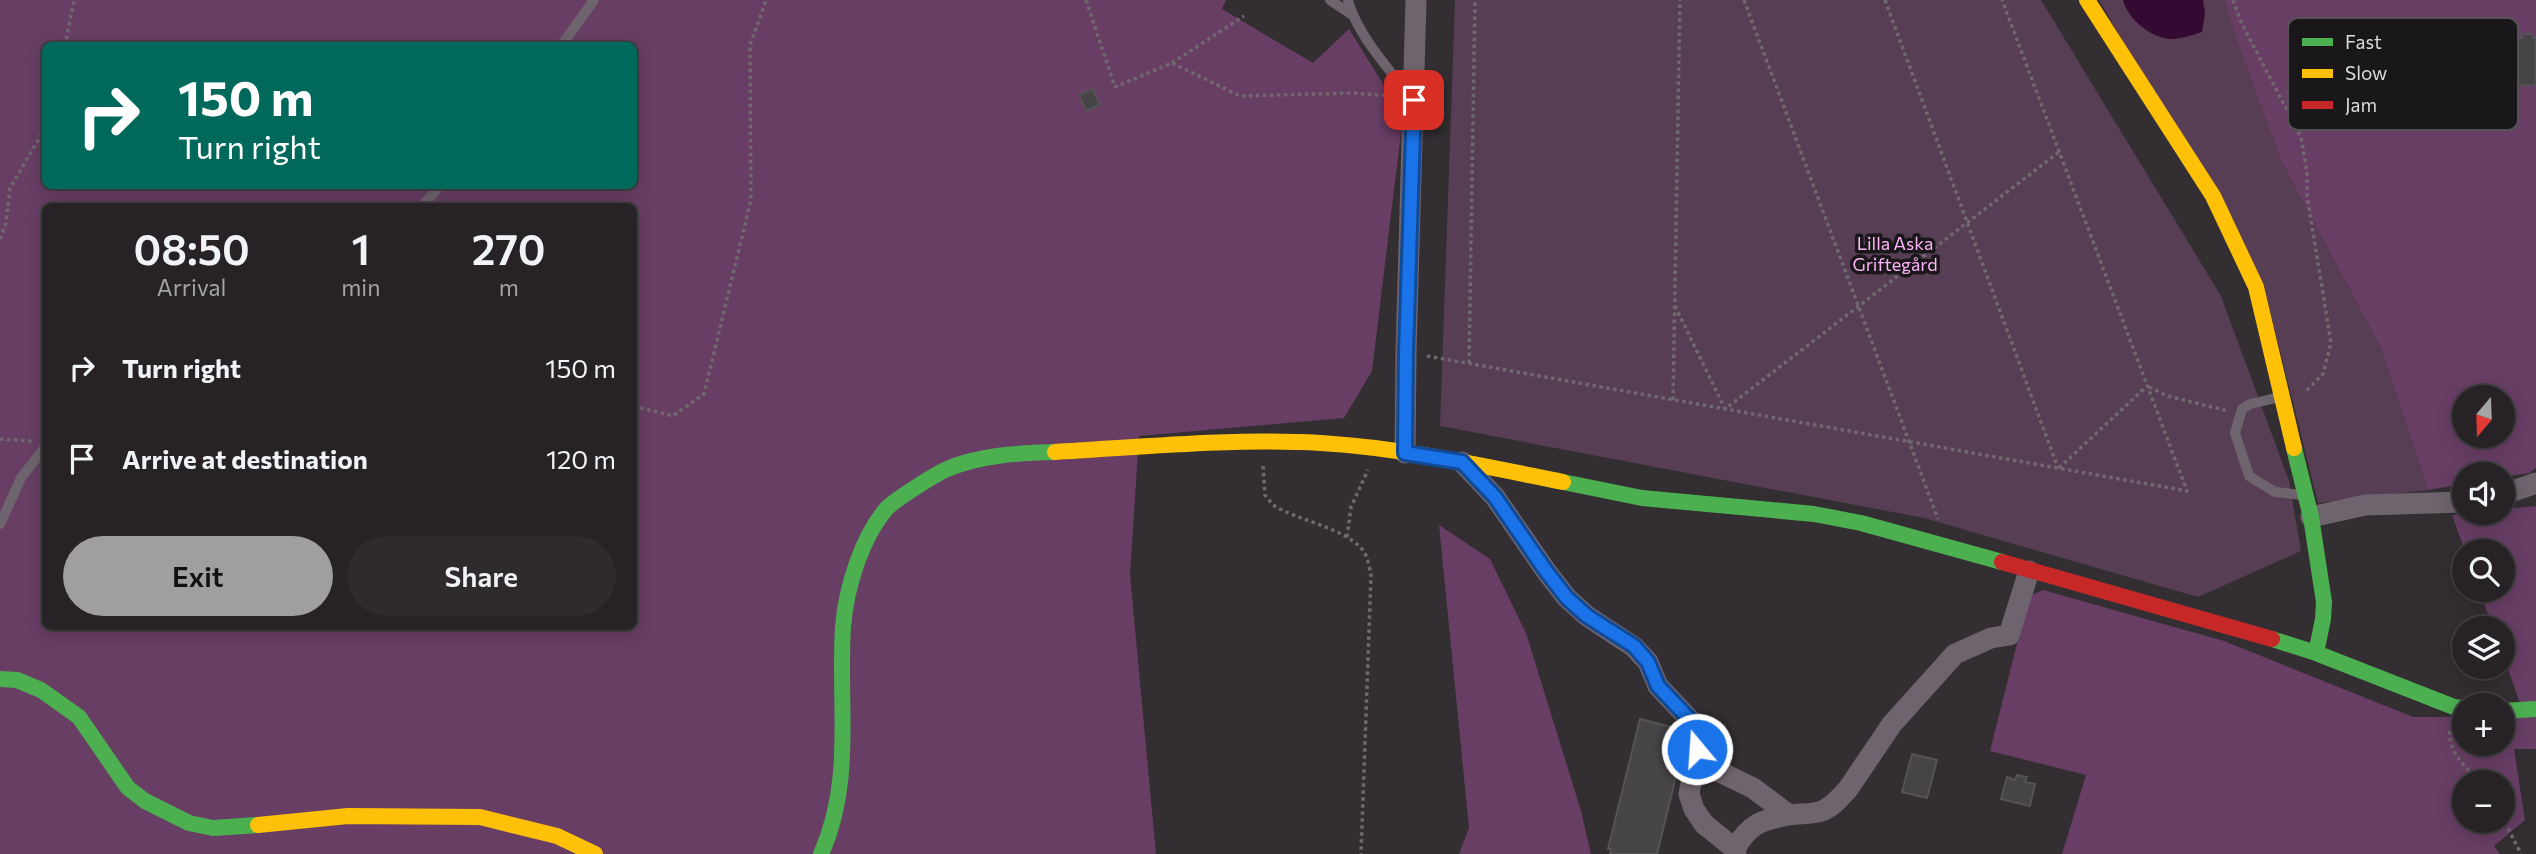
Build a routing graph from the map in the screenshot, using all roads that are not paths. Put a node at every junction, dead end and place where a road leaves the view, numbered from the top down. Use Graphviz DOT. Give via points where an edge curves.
graph roads {
  1 [pos="594,0"];
  2 [pos="1330,0"];
  3 [pos="1348,0"];
  4 [pos="1416,0"];
  5 [pos="2087,0"];
  6 [pos="1351,14"];
  7 [pos="564,42"];
  8 [pos="1414,105"];
  9 [pos="437,189"];
  10 [pos="425,203"];
  11 [pos="2283,397"];
  12 [pos="41,444"];
  13 [pos="1405,453"];
  14 [pos="1462,462"];
  15 [pos="2536,483"];
  16 [pos="2515,490"];
  17 [pos="2306,496"];
  18 [pos="2452,502"];
  19 [pos="2311,517"];
  20 [pos="0,524"];
  21 [pos="2029,571"];
  22 [pos="2316,653"];
  23 [pos="0,679"];
  24 [pos="2452,705"];
  25 [pos="2536,709"];
  26 [pos="2515,710"];
  27 [pos="1695,760"];
  28 [pos="1789,815"];
  29 [pos="1736,852"];
  30 [pos="596,854"];
  31 [pos="821,854"];
  1 -- 7 [label="lane"];
  2 -- 6 [label="lane"];
  3 -- 6 [label="lane"];
  4 -- 8 [label="street"];
  5 -- 11 [label="street" via="2213,196 2256,287"];
  6 -- 8 [label="lane"];
  8 -- 13 [label="street"];
  9 -- 10 [label="lane"];
  11 -- 17 [label="street"];
  11 -- 17 [label="lane" via="2242,409 2235,433 2249,476 2275,492"];
  12 -- 20 [label="lane"];
  13 -- 14 [label="street"];
  13 -- 31 [label="street" via="1263,441 1027,453 979,459 944,470 888,507 872,532 847,593 844,754 840,793"];
  14 -- 21 [label="street" via="1642,498 1814,514 1861,523"];
  14 -- 27 [label="street" via="1495,497 1567,598 1634,646 1648,662 1658,686 1693,723"];
  15 -- 16 [label="street"];
  17 -- 19 [label="street"];
  18 -- 19 [label="street" via="2365,505"];
  19 -- 22 [label="street" via="2324,595"];
  21 -- 22 [label="street"];
  21 -- 28 [label="street" via="2009,635 1955,654 1896,718 1837,801 1824,810"];
  22 -- 24 [label="street"];
  23 -- 30 [label="street" via="17,680 62,703 79,717 128,788 145,802 189,823 213,828 348,816 480,817 557,836"];
  25 -- 26 [label="street"];
  27 -- 28 [label="street" via="1753,788"];
  27 -- 29 [label="street" via="1689,794 1694,809"];
  28 -- 29 [label="street" via="1745,831"];
}
